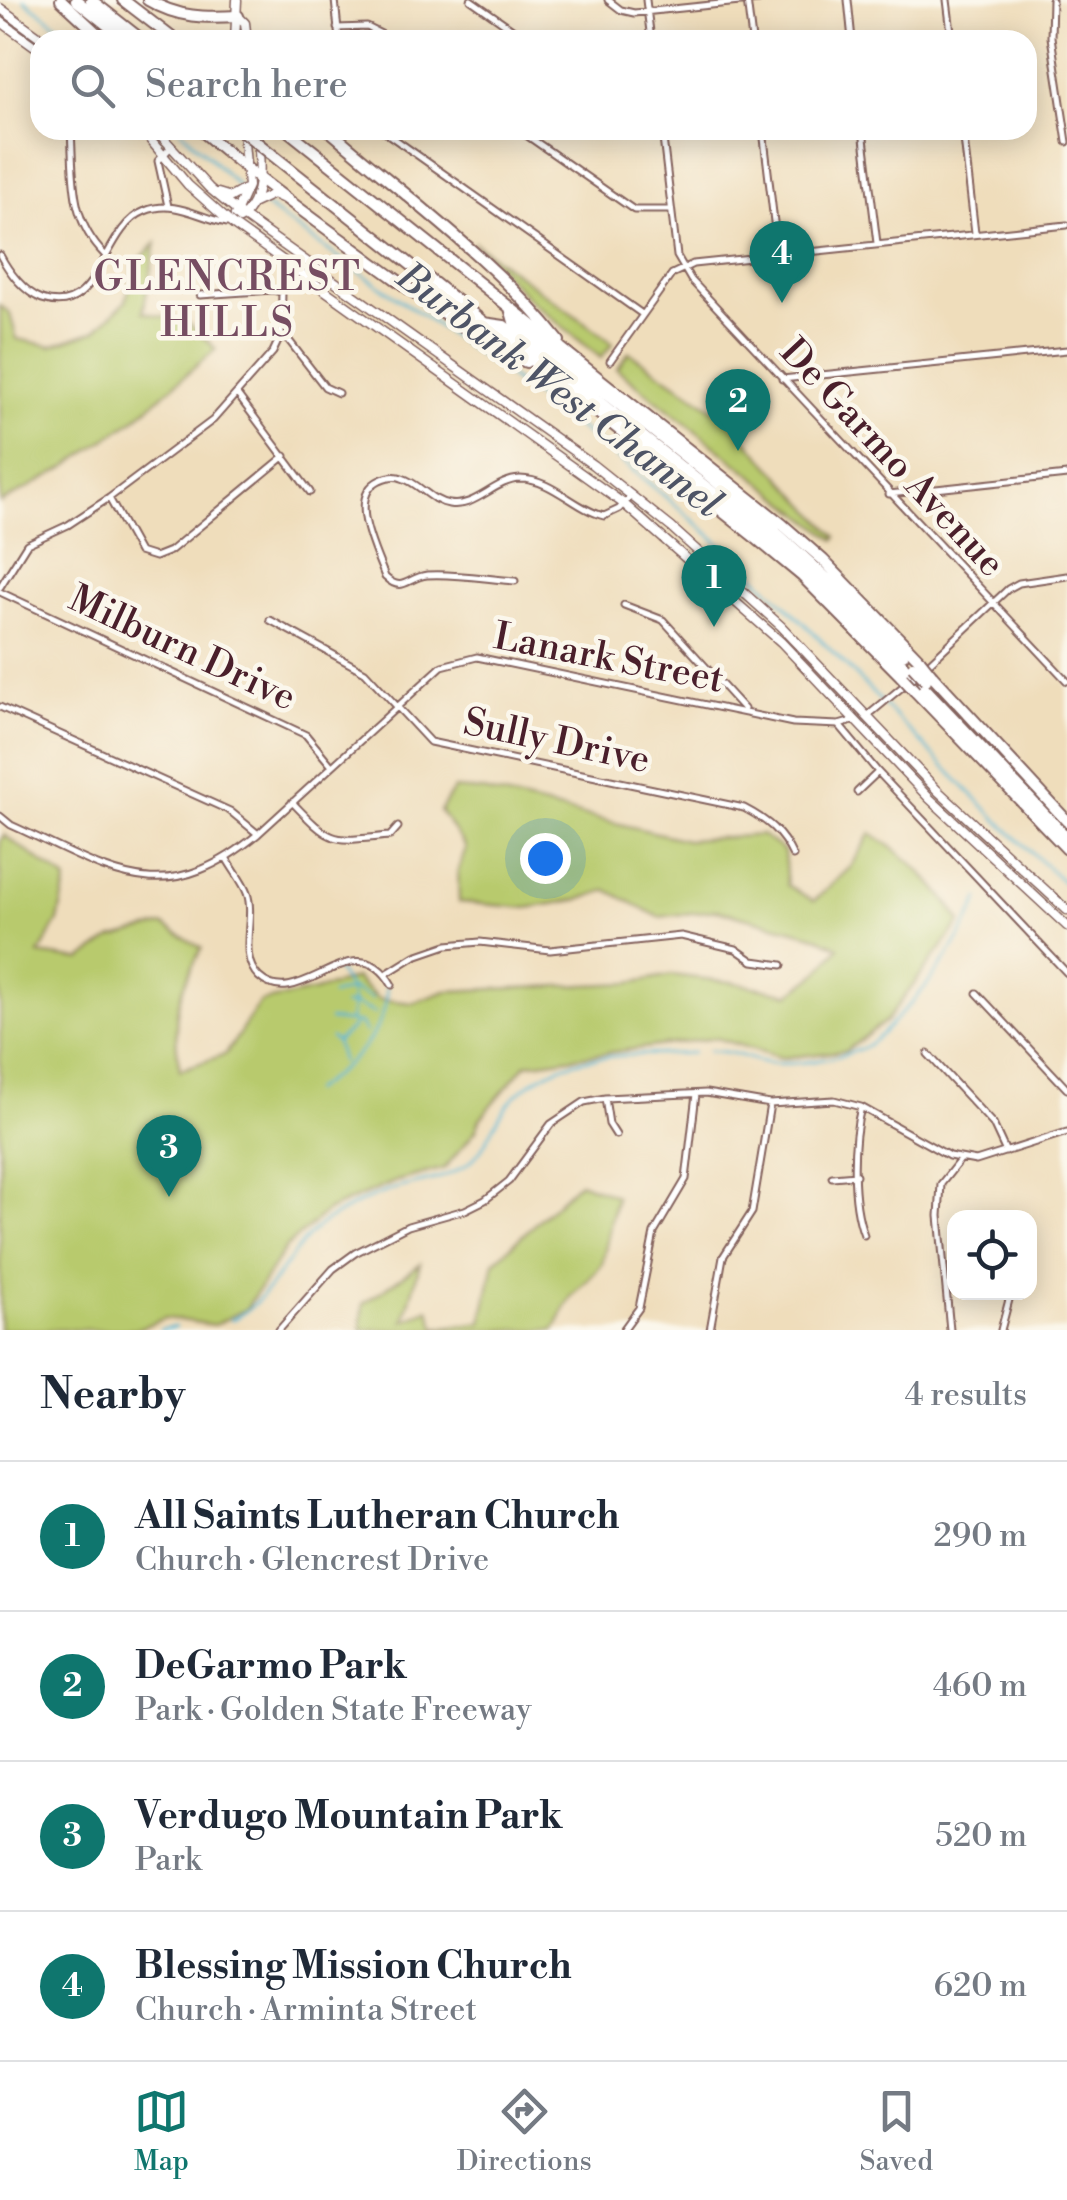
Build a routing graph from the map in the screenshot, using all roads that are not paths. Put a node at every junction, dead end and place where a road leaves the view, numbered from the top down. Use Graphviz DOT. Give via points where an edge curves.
graph roads {
  1 [pos="60,0"];
  2 [pos="76,0"];
  3 [pos="91,0"];
  4 [pos="123,0"];
  5 [pos="148,0"];
  6 [pos="237,0"];
  7 [pos="335,0"];
  8 [pos="472,0"];
  9 [pos="608,0"];
  10 [pos="646,0"];
  11 [pos="759,0"];
  12 [pos="848,0"];
  13 [pos="947,0"];
  14 [pos="1052,0"];
  15 [pos="747,1"];
  16 [pos="0,8"];
  17 [pos="647,12"];
  18 [pos="238,16"];
  19 [pos="0,21"];
  20 [pos="338,28"];
  21 [pos="30,30"];
  22 [pos="93,30"];
  23 [pos="114,30"];
  24 [pos="129,30"];
  25 [pos="162,30"];
  26 [pos="234,30"];
  27 [pos="246,30"];
  28 [pos="371,30"];
  29 [pos="514,30"];
  30 [pos="649,30"];
  31 [pos="751,30"];
  32 [pos="851,30"];
  33 [pos="951,30"];
  34 [pos="30,43"];
  35 [pos="72,140"];
  36 [pos="150,140"];
  37 [pos="165,140"];
  38 [pos="214,140"];
  39 [pos="243,140"];
  40 [pos="254,140"];
  41 [pos="257,140"];
  42 [pos="300,140"];
  43 [pos="341,140"];
  44 [pos="396,140"];
  45 [pos="533,140"];
  46 [pos="663,140"];
  47 [pos="763,140"];
  48 [pos="864,140"];
  49 [pos="964,140"];
  50 [pos="1067,142"];
  51 [pos="171,147"];
  52 [pos="163,155"];
  53 [pos="247,169"];
  54 [pos="259,178"];
  55 [pos="248,186"];
  56 [pos="209,188"];
  57 [pos="288,200"];
  58 [pos="254,203"];
  59 [pos="168,206"];
  60 [pos="671,210"];
  61 [pos="241,214"];
  62 [pos="232,224"];
  63 [pos="1067,225"];
  64 [pos="976,233"];
  65 [pos="877,244"];
  66 [pos="778,254"];
  67 [pos="0,255"];
  68 [pos="105,256"];
  69 [pos="306,261"];
  70 [pos="682,268"];
  71 [pos="298,270"];
  72 [pos="282,292"];
  73 [pos="200,295"];
  74 [pos="510,307"];
  75 [pos="642,314"];
  76 [pos="482,322"];
  77 [pos="281,335"];
  78 [pos="419,342"];
  79 [pos="1067,350"];
  80 [pos="412,351"];
  81 [pos="569,353"];
  82 [pos="610,361"];
  83 [pos="541,369"];
  84 [pos="782,379"];
  85 [pos="338,393"];
  86 [pos="237,394"];
  87 [pos="285,456"];
  88 [pos="1067,475"];
  89 [pos="310,492"];
  90 [pos="889,494"];
  91 [pos="632,495"];
  92 [pos="109,498"];
  93 [pos="624,504"];
  94 [pos="1067,576"];
  95 [pos="515,581"];
  96 [pos="0,590"];
  97 [pos="993,604"];
  98 [pos="624,605"];
  99 [pos="270,620"];
  100 [pos="1067,668"];
  101 [pos="911,669"];
  102 [pos="1060,674"];
  103 [pos="1067,682"];
  104 [pos="924,683"];
  105 [pos="398,705"];
  106 [pos="0,706"];
  107 [pos="746,712"];
  108 [pos="872,714"];
  109 [pos="855,720"];
  110 [pos="840,725"];
  111 [pos="331,765"];
  112 [pos="878,772"];
  113 [pos="857,792"];
  114 [pos="292,802"];
  115 [pos="0,816"];
  116 [pos="1067,821"];
  117 [pos="398,827"];
  118 [pos="258,834"];
  119 [pos="1067,834"];
  120 [pos="1067,849"];
  121 [pos="794,856"];
  122 [pos="227,859"];
  123 [pos="1067,910"];
  124 [pos="1067,926"];
  125 [pos="782,966"];
  126 [pos="1067,973"];
  127 [pos="386,974"];
  128 [pos="392,985"];
  129 [pos="977,993"];
  130 [pos="928,1054"];
  131 [pos="1067,1089"];
  132 [pos="696,1094"];
  133 [pos="605,1098"];
  134 [pos="770,1104"];
  135 [pos="861,1107"];
  136 [pos="1067,1132"];
  137 [pos="616,1135"];
  138 [pos="1006,1153"];
  139 [pos="960,1160"];
  140 [pos="856,1174"];
  141 [pos="832,1176"];
  142 [pos="864,1235"];
  143 [pos="1010,1300"];
  144 [pos="279,1330"];
  145 [pos="623,1330"];
  146 [pos="710,1330"];
  147 [pos="950,1330"];
  148 [pos="1002,1330"];
  1 -- 22 [label="highway"];
  2 -- 23 [label="highway"];
  3 -- 24 [label="highway"];
  4 -- 25 [label="highway"];
  5 -- 18 [label="highway" via="185,16"];
  6 -- 18 [label="main road"];
  7 -- 20 [label="street"];
  8 -- 29 [label="street"];
  9 -- 17 [label="street" via="628,12"];
  10 -- 17 [label="street"];
  11 -- 15 [label="street"];
  12 -- 32 [label="street"];
  13 -- 33 [label="street"];
  14 -- 50 [label="street"];
  15 -- 17 [label="street"];
  15 -- 31 [label="street"];
  16 -- 21 [label="main road"];
  17 -- 30 [label="street"];
  18 -- 26 [label="main road"];
  18 -- 27 [label="main road"];
  19 -- 34 [label="main road"];
  20 -- 28 [label="street"];
  35 -- 68 [label="street" via="78,214"];
  36 -- 52 [label="main road"];
  37 -- 51 [label="main road"];
  38 -- 53 [label="highway"];
  39 -- 53 [label="main road"];
  40 -- 76 [label="highway, bridge"];
  41 -- 54 [label="main road"];
  42 -- 74 [label="highway"];
  43 -- 81 [label="highway" via="463,244"];
  44 -- 75 [label="street"];
  45 -- 60 [label="street" via="620,202 642,211"];
  46 -- 60 [label="street"];
  47 -- 66 [label="street"];
  48 -- 65 [label="street"];
  49 -- 64 [label="street"];
  51 -- 52 [label="street"];
  51 -- 56 [label="main road"];
  52 -- 59 [label="street" via="158,168"];
  52 -- 62 [label="main road"];
  53 -- 54 [label="highway"];
  53 -- 55 [label="main road"];
  54 -- 57 [label="highway"];
  54 -- 58 [label="main road"];
  55 -- 56 [label="main road" via="232,197"];
  55 -- 61 [label="main road"];
  56 -- 61 [label="main road"];
  57 -- 58 [label="main road" via="273,194"];
  57 -- 83 [label="highway" via="472,331"];
  58 -- 61 [label="main road"];
  59 -- 62 [label="street"];
  59 -- 68 [label="street" via="128,221"];
  60 -- 70 [label="street"];
  61 -- 62 [label="main road"];
  61 -- 69 [label="main road"];
  62 -- 71 [label="main road"];
  63 -- 64 [label="street"];
  64 -- 65 [label="street"];
  65 -- 66 [label="street"];
  66 -- 70 [label="street"];
  67 -- 68 [label="street" via="23,286 51,302 78,297"];
  69 -- 71 [label="street"];
  69 -- 78 [label="main road"];
  70 -- 75 [label="street"];
  70 -- 84 [label="street, De Garmo Avenue"];
  71 -- 72 [label="street"];
  71 -- 80 [label="main road"];
  72 -- 73 [label="street"];
  72 -- 77 [label="street"];
  74 -- 81 [label="highway"];
  74 -- 101 [label="highway" via="514,322 791,542"];
  75 -- 82 [label="street"];
  76 -- 83 [label="highway"];
  76 -- 101 [label="highway" via="504,326 780,545"];
  77 -- 85 [label="street" via="325,387"];
  77 -- 86 [label="street"];
  78 -- 80 [label="main road"];
  78 -- 91 [label="main road"];
  79 -- 84 [label="street"];
  80 -- 93 [label="main road"];
  81 -- 101 [label="highway" via="823,560"];
  83 -- 101 [label="highway"];
  84 -- 90 [label="street, De Garmo Avenue"];
  86 -- 87 [label="street"];
  86 -- 92 [label="street" via="213,420"];
  87 -- 89 [label="street"];
  87 -- 92 [label="street" via="155,557 139,552"];
  88 -- 90 [label="street"];
  90 -- 97 [label="street, De Garmo Avenue"];
  91 -- 93 [label="street"];
  91 -- 108 [label="main road" via="746,592"];
  92 -- 96 [label="street" via="27,544"];
  93 -- 95 [label="street" via="599,515 519,479 464,504 396,476 368,488 362,500 392,583 426,575"];
  93 -- 109 [label="main road" via="781,642"];
  94 -- 97 [label="street, Lanark Street" via="1019,583"];
  96 -- 111 [label="street, Milburn Drive" via="306,735"];
  97 -- 102 [label="street, De Garmo Avenue"];
  97 -- 108 [label="street, Lanark Street"];
  98 -- 107 [label="street" via="663,620"];
  99 -- 105 [label="street, Sully Drive" via="365,672"];
  100 -- 102 [label="street"];
  101 -- 104 [label="highway, bridge"];
  101 -- 104 [label="highway, bridge"];
  102 -- 103 [label="street, De Garmo Avenue"];
  104 -- 116 [label="highway"];
  104 -- 119 [label="highway"];
  104 -- 120 [label="highway"];
  105 -- 107 [label="street, Lanark Street" via="442,666 477,657"];
  105 -- 111 [label="street, Lanark Street"];
  105 -- 121 [label="street, Sully Drive" via="430,742 744,808 786,839"];
  106 -- 118 [label="street" via="230,810"];
  107 -- 110 [label="street, Lanark Street"];
  108 -- 109 [label="street, Lanark Street"];
  108 -- 123 [label="main road" via="971,823"];
  109 -- 110 [label="street, Lanark Street"];
  109 -- 124 [label="main road" via="963,832"];
  110 -- 112 [label="street"];
  111 -- 114 [label="street, Lanark Street"];
  112 -- 113 [label="street"];
  112 -- 126 [label="street"];
  114 -- 117 [label="street" via="324,835 343,840 390,836"];
  114 -- 118 [label="street, Lanark Street"];
  115 -- 122 [label="street, Lanark Street" via="132,876 186,876"];
  118 -- 122 [label="street, Lanark Street"];
  122 -- 127 [label="street" via="248,895 249,958 262,980 296,985 349,961"];
  125 -- 127 [label="street" via="680,936 550,950 447,945"];
  127 -- 128 [label="street"];
  129 -- 131 [label="street"];
  130 -- 138 [label="street" via="993,1124"];
  132 -- 133 [label="street"];
  132 -- 134 [label="street"];
  132 -- 145 [label="street" via="686,1179 654,1232 639,1308"];
  133 -- 137 [label="street"];
  133 -- 144 [label="street" via="584,1102 551,1124 509,1181 486,1200 408,1226 333,1268"];
  134 -- 135 [label="street" via="834,1100"];
  134 -- 146 [label="street" via="752,1212 724,1257"];
  135 -- 139 [label="street"];
  135 -- 140 [label="street" via="854,1132"];
  136 -- 138 [label="street"];
  138 -- 139 [label="street"];
  139 -- 147 [label="street" via="940,1184"];
  140 -- 141 [label="street"];
  140 -- 142 [label="street"];
  143 -- 148 [label="street"];
}
